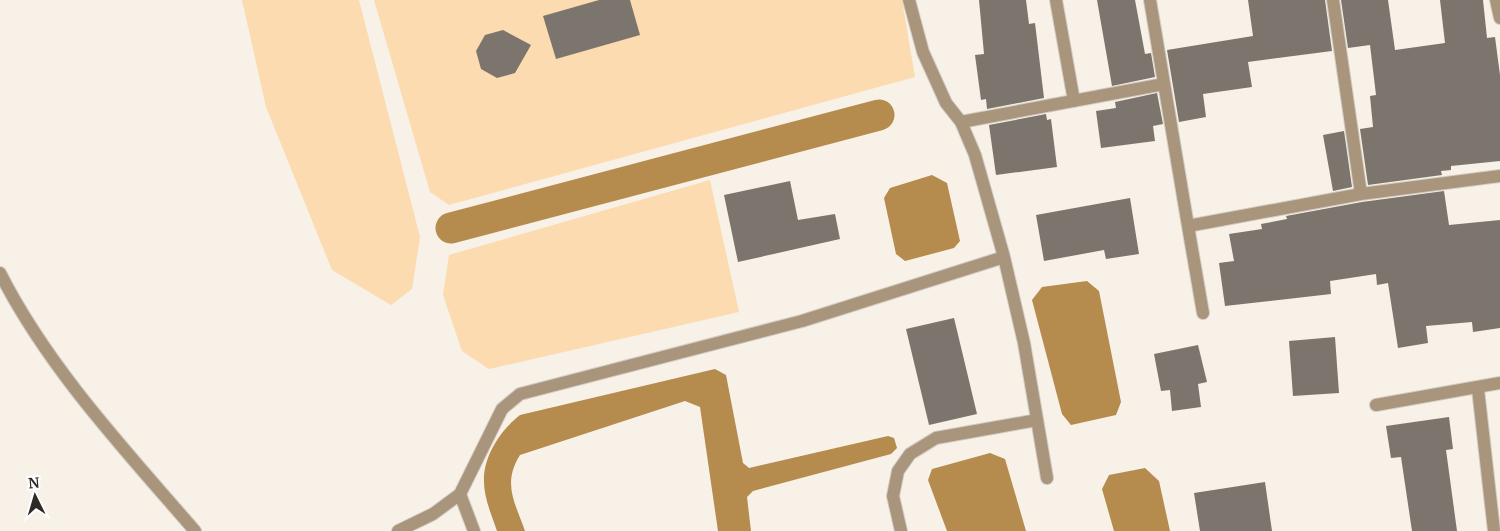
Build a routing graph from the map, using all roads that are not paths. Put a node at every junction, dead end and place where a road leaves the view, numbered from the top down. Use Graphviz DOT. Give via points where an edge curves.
graph roads {
  1 [pos="909,0"];
  2 [pos="1056,0"];
  3 [pos="1150,0"];
  4 [pos="1333,0"];
  5 [pos="1496,0"];
  6 [pos="1500,18"];
  7 [pos="1164,84"];
  8 [pos="1074,101"];
  9 [pos="961,122"];
  10 [pos="1500,176"];
  11 [pos="1362,194"];
  12 [pos="1188,226"];
  13 [pos="1004,257"];
  14 [pos="0,272"];
  15 [pos="1203,312"];
  16 [pos="1500,383"];
  17 [pos="1478,389"];
  18 [pos="1376,405"];
  19 [pos="1038,420"];
  20 [pos="1047,478"];
  21 [pos="460,494"];
  22 [pos="195,531"];
  23 [pos="398,531"];
  24 [pos="474,531"];
  25 [pos="901,531"];
  26 [pos="1494,531"];
  1 -- 9 [label="street" via="923,52 946,103"];
  2 -- 8 [label="street"];
  3 -- 7 [label="street"];
  4 -- 11 [label="street"];
  5 -- 6 [label="street"];
  7 -- 8 [label="street"];
  7 -- 12 [label="street"];
  8 -- 9 [label="street"];
  9 -- 13 [label="street"];
  10 -- 11 [label="street"];
  11 -- 12 [label="street"];
  12 -- 15 [label="street"];
  13 -- 19 [label="street"];
  13 -- 21 [label="street" via="802,321 520,394 502,409"];
  14 -- 22 [label="street" via="37,334 97,418"];
  16 -- 17 [label="street"];
  17 -- 18 [label="street"];
  17 -- 26 [label="street"];
  19 -- 20 [label="street"];
  19 -- 25 [label="street" via="936,438 910,454 898,471 893,496"];
  21 -- 23 [label="street" via="433,514"];
  21 -- 24 [label="street"];
}
